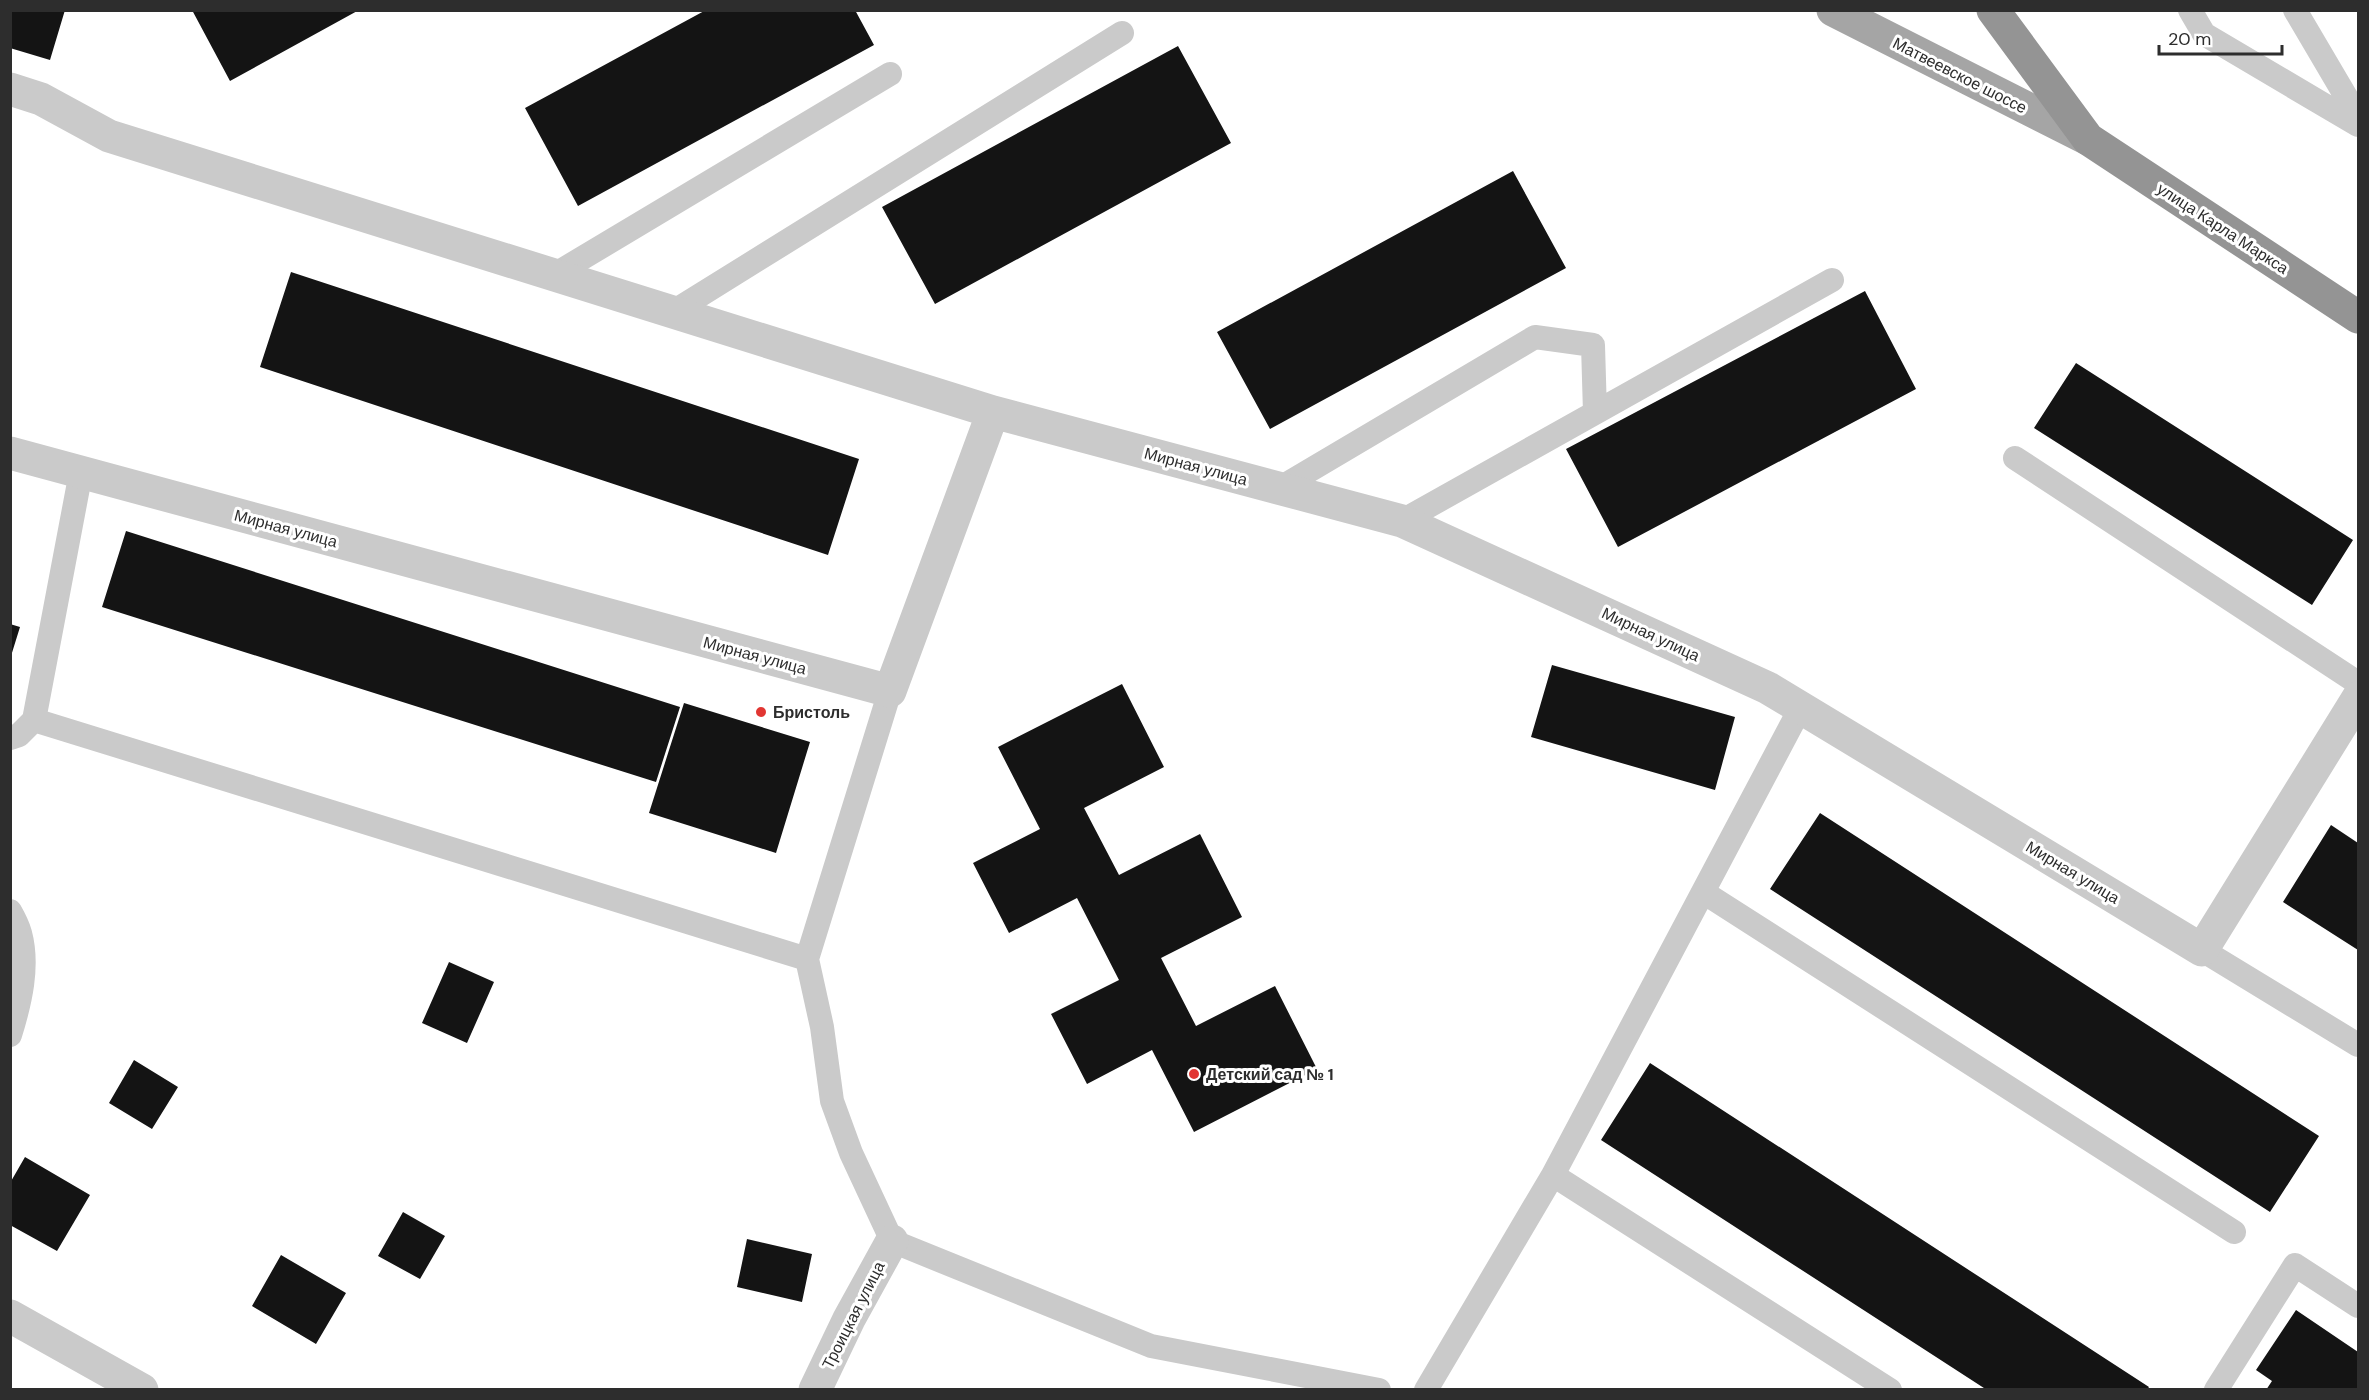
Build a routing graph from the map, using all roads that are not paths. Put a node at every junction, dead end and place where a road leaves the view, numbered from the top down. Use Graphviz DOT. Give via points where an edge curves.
graph roads {
  1 [pos="1833,10"];
  2 [pos="1993,10"];
  3 [pos="2190,10"];
  4 [pos="2295,10"];
  5 [pos="1122,33"];
  6 [pos="890,74"];
  7 [pos="10,89"];
  8 [pos="2358,117"];
  9 [pos="2358,125"];
  10 [pos="2088,139"];
  11 [pos="554,275"];
  12 [pos="1832,280"];
  13 [pos="673,312"];
  14 [pos="2358,317"];
  15 [pos="993,412"];
  16 [pos="1595,413"];
  17 [pos="10,453"];
  18 [pos="2015,458"];
  19 [pos="81,472"];
  20 [pos="1280,488"];
  21 [pos="1402,521"];
  22 [pos="2358,683"];
  23 [pos="890,691"];
  24 [pos="2358,698"];
  25 [pos="1801,707"];
  26 [pos="34,720"];
  27 [pos="10,738"];
  28 [pos="1703,892"];
  29 [pos="10,911"];
  30 [pos="2202,950"];
  31 [pos="807,958"];
  32 [pos="10,1035"];
  33 [pos="2358,1045"];
  34 [pos="1553,1176"];
  35 [pos="2234,1232"];
  36 [pos="892,1241"];
  37 [pos="2358,1306"];
  38 [pos="10,1316"];
  39 [pos="142,1389"];
  40 [pos="815,1389"];
  41 [pos="1379,1389"];
  42 [pos="1426,1389"];
  43 [pos="1890,1389"];
  44 [pos="2216,1389"];
  1 -- 10 [label="main road, Матвеевское шоссе"];
  2 -- 10 [label="highway"];
  3 -- 9 [label="lane" via="2204,34"];
  4 -- 8 [label="lane"];
  5 -- 13 [label="lane"];
  6 -- 11 [label="lane"];
  7 -- 11 [label="street, Мирная улица" via="41,99 109,136"];
  10 -- 14 [label="highway, улица Карла Маркса"];
  11 -- 13 [label="street, Мирная улица"];
  12 -- 16 [label="lane"];
  13 -- 15 [label="street, Мирная улица"];
  15 -- 20 [label="street, Мирная улица"];
  15 -- 23 [label="street"];
  16 -- 20 [label="lane" via="1593,345 1535,337"];
  16 -- 21 [label="lane"];
  17 -- 19 [label="street, Мирная улица"];
  18 -- 22 [label="lane"];
  19 -- 23 [label="street, Мирная улица"];
  19 -- 26 [label="lane"];
  20 -- 21 [label="street, Мирная улица"];
  21 -- 25 [label="street, Мирная улица" via="1768,688"];
  23 -- 31 [label="lane"];
  24 -- 30 [label="street"];
  25 -- 28 [label="lane"];
  25 -- 30 [label="street, Мирная улица"];
  26 -- 27 [label="lane"];
  26 -- 31 [label="lane"];
  28 -- 34 [label="lane"];
  28 -- 35 [label="lane"];
  29 -- 32 [label="lane" via="20,932 24,960 21,1002"];
  30 -- 33 [label="lane"];
  31 -- 36 [label="lane" via="832,1101 850,1154"];
  34 -- 42 [label="lane"];
  34 -- 43 [label="lane"];
  36 -- 40 [label="street, Троицкая улица"];
  36 -- 41 [label="lane" via="1150,1346"];
  37 -- 44 [label="lane" via="2295,1265"];
  38 -- 39 [label="street"];
}
